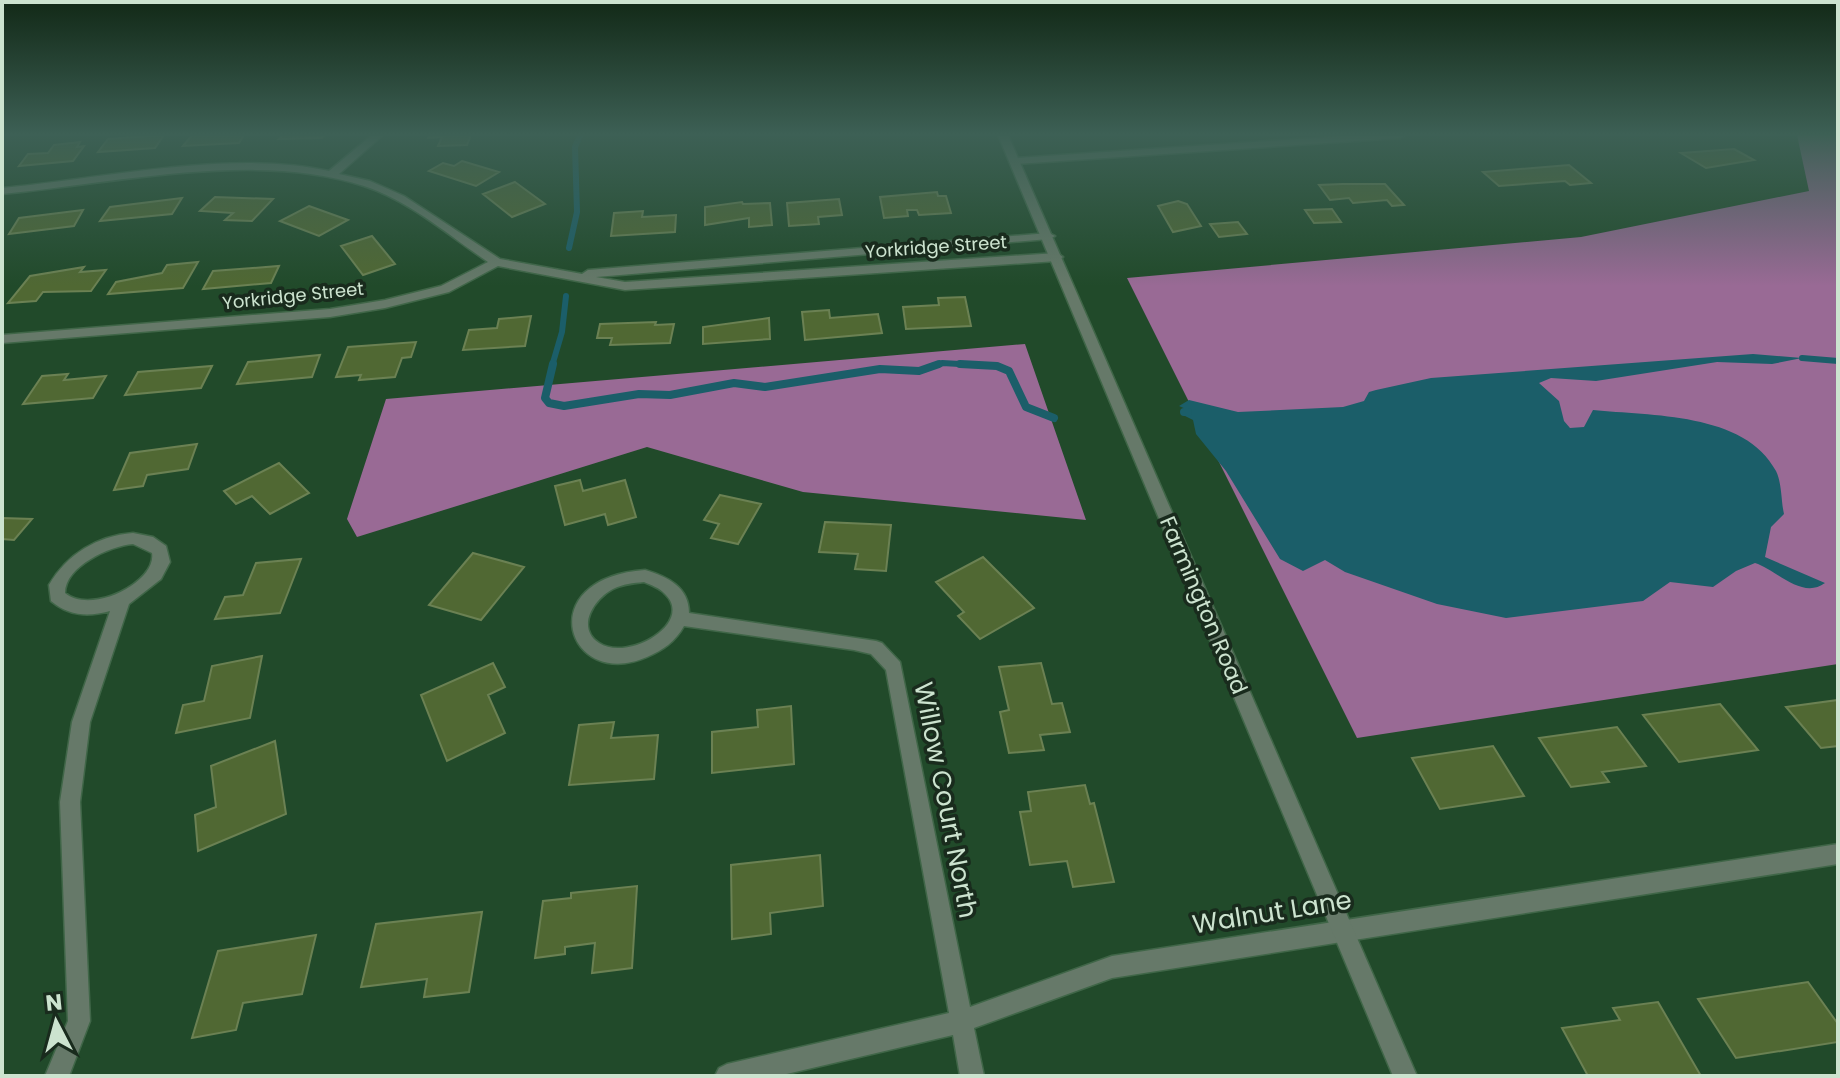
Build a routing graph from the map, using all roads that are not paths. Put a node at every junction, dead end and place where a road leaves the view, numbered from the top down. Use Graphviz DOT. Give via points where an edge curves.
graph roads {
  1 [pos="57,185"];
  2 [pos="370,185"];
  3 [pos="1026,185"];
  4 [pos="2,191"];
  5 [pos="1049,236"];
  6 [pos="783,257"];
  7 [pos="1057,257"];
  8 [pos="496,262"];
  9 [pos="579,275"];
  10 [pos="784,276"];
  11 [pos="2,339"];
  12 [pos="122,600"];
  13 [pos="681,619"];
  14 [pos="1838,854"];
  15 [pos="1342,929"];
  16 [pos="963,1021"];
  17 [pos="57,1076"];
  18 [pos="727,1076"];
  19 [pos="972,1076"];
  20 [pos="1405,1076"];
  1 -- 4 [label="street"];
  2 -- 8 [label="street" via="405,201"];
  3 -- 5 [label="street, Farmington Road"];
  5 -- 6 [label="street, Yorkridge Street"];
  5 -- 7 [label="street, Farmington Road"];
  6 -- 9 [label="street, Yorkridge Street"];
  6 -- 10 [label="street"];
  7 -- 10 [label="street, Yorkridge Street"];
  7 -- 15 [label="street, Farmington Road"];
  8 -- 9 [label="street, Yorkridge Street"];
  8 -- 11 [label="street, Yorkridge Street" via="445,289 330,313"];
  9 -- 10 [label="street, Yorkridge Street" via="625,286"];
  12 -- 12 [label="street" via="155,575 162,562 152,542 127,540 98,547 79,558 57,585 57,596 81,609"];
  12 -- 17 [label="street" via="81,722 70,802 79,1021"];
  13 -- 13 [label="street" via="676,590 663,580 636,577 607,584 591,596 578,626 596,651 615,656 656,646"];
  13 -- 16 [label="street, Willow Court North" via="854,643 876,648 894,667"];
  14 -- 15 [label="street, Walnut Lane"];
  15 -- 16 [label="street, Walnut Lane" via="1112,967"];
  15 -- 20 [label="street, Farmington Road"];
  16 -- 18 [label="street, Walnut Lane"];
  16 -- 19 [label="street, Willow Court North"];
}
